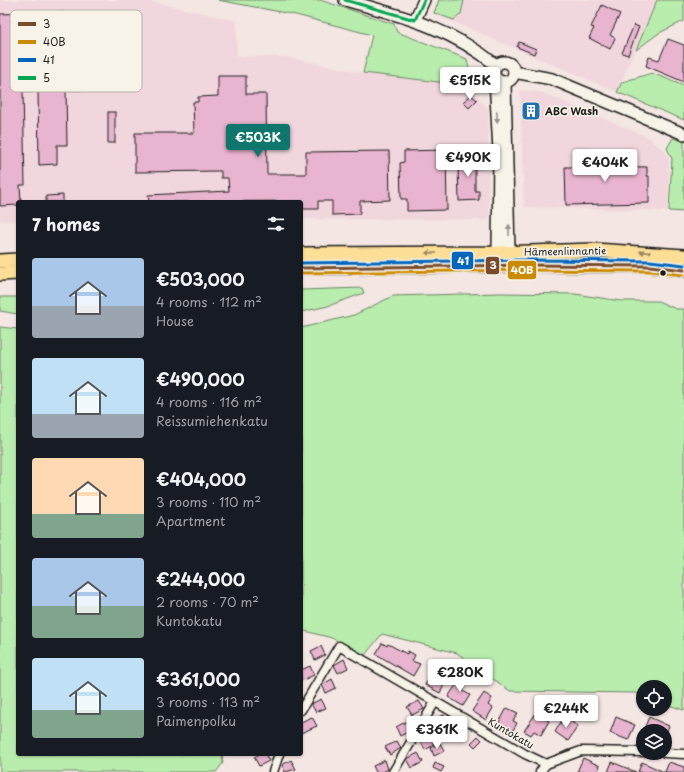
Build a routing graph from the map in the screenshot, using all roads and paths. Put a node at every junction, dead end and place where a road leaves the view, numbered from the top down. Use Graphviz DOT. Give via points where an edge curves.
graph roads {
  1 [pos="344,0"];
  2 [pos="424,0"];
  3 [pos="415,20"];
  4 [pos="496,65"];
  5 [pos="514,72"];
  6 [pos="500,80"];
  7 [pos="684,134"];
  8 [pos="504,253"];
  9 [pos="303,254"];
  10 [pos="684,256"];
  11 [pos="16,260"];
  12 [pos="0,261"];
  13 [pos="502,266"];
  14 [pos="303,268"];
  15 [pos="684,270"];
  16 [pos="16,273"];
  17 [pos="0,274"];
  18 [pos="436,702"];
  19 [pos="303,707"];
  20 [pos="636,752"];
  21 [pos="672,753"];
  22 [pos="684,754"];
  23 [pos="278,756"];
  24 [pos="546,764"];
  25 [pos="272,772"];
  26 [pos="393,772"];
  27 [pos="540,772"];
  1 -- 3 [label="street"];
  2 -- 3 [label="street"];
  3 -- 4 [label="street" via="453,36"];
  4 -- 5 [label="street" via="506,62 512,66"];
  4 -- 6 [label="street" via="493,71"];
  5 -- 6 [label="street" via="511,79"];
  5 -- 7 [label="street" via="552,79"];
  6 -- 8 [label="street"];
  8 -- 9 [label="main road, Hämeenlinnantie, one-way"];
  10 -- 8 [label="main road, Hämeenlinnantie, one-way" via="595,250"];
  8 -- 13 [label="street" via="499,262"];
  11 -- 12 [label="main road"];
  13 -- 14 [label="main road, Hämeenlinnantie"];
  13 -- 15 [label="main road, Hämeenlinnantie" via="642,266"];
  16 -- 17 [label="main road"];
  18 -- 19 [label="street, Kuntokatu" via="339,646"];
  18 -- 24 [label="street, Kuntokatu"];
  18 -- 26 [label="street"];
  20 -- 24 [label="street" via="581,750"];
  21 -- 22 [label="street"];
  23 -- 25 [label="street"];
  24 -- 27 [label="street"];
}
